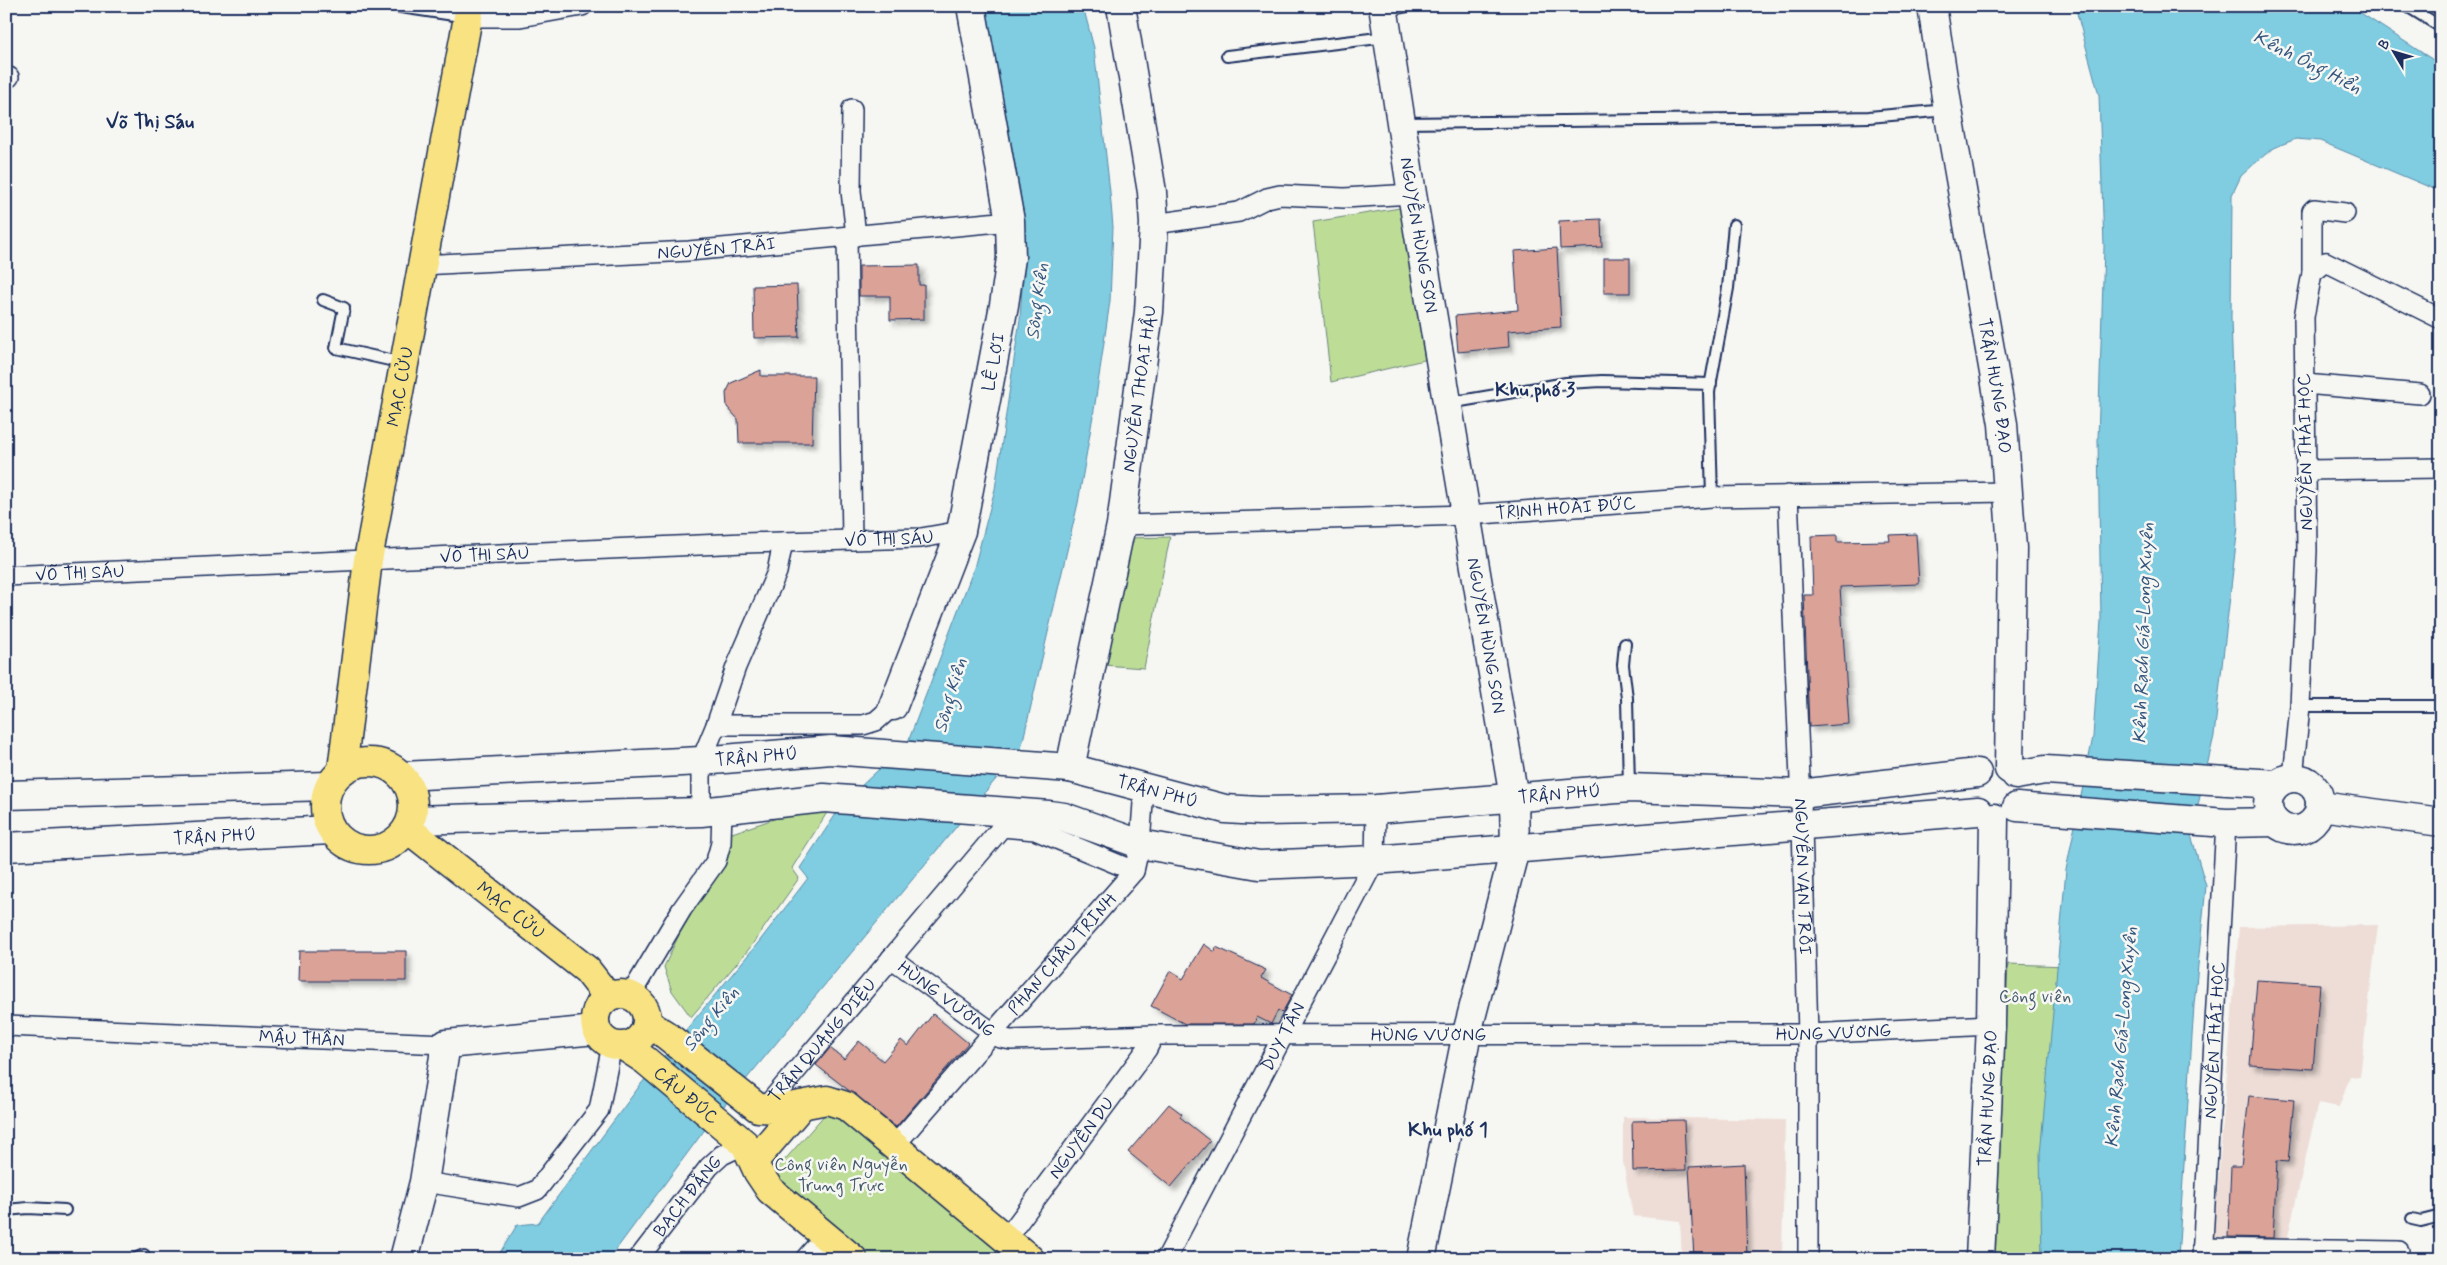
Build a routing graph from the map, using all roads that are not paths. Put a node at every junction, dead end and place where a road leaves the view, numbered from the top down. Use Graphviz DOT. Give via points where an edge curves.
graph roads {
  1 [pos="394,6"];
  2 [pos="582,6"];
  3 [pos="971,6"];
  4 [pos="1121,6"];
  5 [pos="1932,6"];
  6 [pos="2406,6"];
  7 [pos="468,12"];
  8 [pos="1391,15"];
  9 [pos="2441,27"];
  10 [pos="1227,56"];
  11 [pos="852,108"];
  12 [pos="1948,110"];
  13 [pos="1402,123"];
  14 [pos="1412,194"];
  15 [pos="2345,213"];
  16 [pos="1010,221"];
  17 [pos="1154,224"];
  18 [pos="1734,225"];
  19 [pos="851,237"];
  20 [pos="422,265"];
  21 [pos="2312,273"];
  22 [pos="324,300"];
  23 [pos="2441,319"];
  24 [pos="404,363"];
  25 [pos="1710,384"];
  26 [pos="2304,384"];
  27 [pos="2420,394"];
  28 [pos="1448,403"];
  29 [pos="2441,468"];
  30 [pos="2306,470"];
  31 [pos="2009,492"];
  32 [pos="1788,495"];
  33 [pos="1712,498"];
  34 [pos="1467,515"];
  35 [pos="1121,525"];
  36 [pos="961,531"];
  37 [pos="852,540"];
  38 [pos="783,542"];
  39 [pos="368,560"];
  40 [pos="6,576"];
  41 [pos="1625,644"];
  42 [pos="893,706"];
  43 [pos="2300,706"];
  44 [pos="2441,706"];
  45 [pos="716,725"];
  46 [pos="700,761"];
  47 [pos="1058,766"];
  48 [pos="2013,772"];
  49 [pos="1977,773"];
  50 [pos="403,776"];
  51 [pos="336,778"];
  52 [pos="2274,782"];
  53 [pos="1629,788"];
  54 [pos="1144,789"];
  55 [pos="1800,794"];
  56 [pos="6,795"];
  57 [pos="1514,798"];
  58 [pos="2320,806"];
  59 [pos="1376,809"];
  60 [pos="711,810"];
  61 [pos="2006,811"];
  62 [pos="2275,822"];
  63 [pos="2441,822"];
  64 [pos="2226,823"];
  65 [pos="410,824"];
  66 [pos="1802,827"];
  67 [pos="332,830"];
  68 [pos="1140,844"];
  69 [pos="6,847"];
  70 [pos="1515,849"];
  71 [pos="1375,860"];
  72 [pos="1134,871"];
  73 [pos="891,958"];
  74 [pos="619,996"];
  75 [pos="6,1026"];
  76 [pos="1991,1026"];
  77 [pos="657,1029"];
  78 [pos="992,1032"];
  79 [pos="1467,1033"];
  80 [pos="1808,1034"];
  81 [pos="1154,1035"];
  82 [pos="1284,1037"];
  83 [pos="446,1044"];
  84 [pos="620,1045"];
  85 [pos="802,1105"];
  86 [pos="761,1108"];
  87 [pos="895,1145"];
  88 [pos="749,1152"];
  89 [pos="424,1182"];
  90 [pos="6,1210"];
  91 [pos="65,1210"];
  92 [pos="2441,1216"];
  93 [pos="2412,1219"];
  94 [pos="825,1236"];
  95 [pos="1006,1238"];
  96 [pos="2400,1251"];
  97 [pos="2202,1253"];
  98 [pos="404,1259"];
  99 [pos="638,1259"];
  100 [pos="805,1259"];
  101 [pos="852,1259"];
  102 [pos="1030,1259"];
  103 [pos="1166,1259"];
  104 [pos="1421,1259"];
  105 [pos="1808,1259"];
  106 [pos="1980,1259"];
  1 -- 7 [label="lane"];
  2 -- 7 [label="street" via="520,17"];
  3 -- 16 [label="main road, LÊ LỢI"];
  4 -- 17 [label="main road, NGUYỄN THOẠI HẦU" via="1149,165"];
  5 -- 12 [label="main road, TRẦN HƯNG ĐẠO"];
  6 -- 9 [label="lane"];
  7 -- 20 [label="main road, MẠC CỬU"];
  8 -- 10 [label="lane"];
  8 -- 13 [label="main road, NGUYỄN HÙNG SƠN"];
  11 -- 19 [label="street"];
  12 -- 13 [label="lane" via="1870,117"];
  12 -- 31 [label="main road, TRẦN HƯNG ĐẠO" via="2003,424"];
  13 -- 14 [label="main road, NGUYỄN HÙNG SƠN"];
  14 -- 17 [label="street" via="1344,198 1280,195 1238,212"];
  14 -- 28 [label="main road, NGUYỄN HÙNG SƠN"];
  15 -- 21 [label="street, NGUYỄN THÁI HỌC" via="2312,211"];
  16 -- 19 [label="street, NGUYỄN TRÃI"];
  16 -- 36 [label="main road, LÊ LỢI" via="1011,251 1004,305"];
  17 -- 35 [label="main road, NGUYỄN THOẠI HẦU" via="1149,312"];
  18 -- 25 [label="lane" via="1728,288"];
  19 -- 20 [label="street, NGUYỄN TRÃI" via="689,251"];
  19 -- 37 [label="street"];
  20 -- 24 [label="main road, MẠC CỬU"];
  21 -- 23 [label="street" via="2326,262"];
  21 -- 26 [label="street, NGUYỄN THÁI HỌC" via="2304,316"];
  22 -- 24 [label="lane" via="344,308 336,348"];
  24 -- 39 [label="main road, MẠC CỬU"];
  25 -- 28 [label="lane" via="1566,383"];
  25 -- 33 [label="lane"];
  26 -- 27 [label="street"];
  26 -- 30 [label="street, NGUYỄN THÁI HỌC"];
  28 -- 34 [label="main road, NGUYỄN HÙNG SƠN"];
  29 -- 30 [label="street"];
  30 -- 43 [label="street, NGUYỄN THÁI HỌC" via="2307,550"];
  31 -- 32 [label="street, TRỊNH HOÀI ĐỨC"];
  31 -- 48 [label="main road, TRẦN HƯNG ĐẠO"];
  32 -- 33 [label="street, TRỊNH HOÀI ĐỨC"];
  32 -- 55 [label="street, NGUYỄN VĂN TRỖI"];
  33 -- 34 [label="street, TRỊNH HOÀI ĐỨC"];
  34 -- 35 [label="street, TRỊNH HOÀI ĐỨC"];
  34 -- 57 [label="main road, NGUYỄN HÙNG SƠN"];
  35 -- 47 [label="main road, NGUYỄN THOẠI HẦU"];
  36 -- 37 [label="street, VÕ THỊ SÁU" via="922,538"];
  36 -- 42 [label="main road, LÊ LỢI"];
  37 -- 38 [label="street, VÕ THỊ SÁU"];
  38 -- 39 [label="street, VÕ THỊ SÁU"];
  38 -- 45 [label="street" via="777,572 736,667"];
  39 -- 40 [label="street, VÕ THỊ SÁU"];
  39 -- 51 [label="main road, MẠC CỬU"];
  41 -- 53 [label="lane" via="1623,665"];
  42 -- 45 [label="street" via="876,721 863,725"];
  43 -- 44 [label="lane"];
  43 -- 52 [label="street, NGUYỄN THÁI HỌC"];
  45 -- 46 [label="street"];
  46 -- 47 [label="main road, TRẦN PHÚ" via="831,750"];
  46 -- 50 [label="main road, TRẦN PHÚ"];
  46 -- 60 [label="street"];
  47 -- 54 [label="main road, TRẦN PHÚ"];
  48 -- 49 [label="main road" via="1992,765"];
  48 -- 52 [label="main road" via="2045,770"];
  48 -- 61 [label="main road" via="2022,791"];
  49 -- 55 [label="main road, TRẦN PHÚ"];
  49 -- 61 [label="main road" via="1972,780 1970,796"];
  50 -- 51 [label="main road" via="385,763 363,761"];
  50 -- 65 [label="main road" via="411,790 414,805"];
  51 -- 56 [label="main road"];
  51 -- 67 [label="main road" via="324,808"];
  52 -- 58 [label="main road" via="2302,779 2316,789"];
  52 -- 62 [label="main road" via="2269,799 2270,815"];
  53 -- 55 [label="main road, TRẦN PHÚ"];
  53 -- 57 [label="main road, TRẦN PHÚ"];
  54 -- 59 [label="main road, TRẦN PHÚ" via="1225,809"];
  54 -- 68 [label="street, PHAN CHÂU TRINH"];
  55 -- 66 [label="street, NGUYỄN VĂN TRỖI"];
  57 -- 59 [label="main road, TRẦN PHÚ"];
  57 -- 70 [label="main road, NGUYỄN HÙNG SƠN"];
  58 -- 62 [label="main road" via="2313,821 2298,829"];
  58 -- 63 [label="main road"];
  59 -- 71 [label="street, DUY TÂN"];
  60 -- 65 [label="main road"];
  60 -- 68 [label="main road" via="824,798 1049,814"];
  60 -- 74 [label="street" via="721,843 716,861"];
  61 -- 64 [label="main road"];
  61 -- 66 [label="main road"];
  61 -- 76 [label="main road, TRẦN HƯNG ĐẠO"];
  62 -- 64 [label="main road"];
  64 -- 97 [label="street, NGUYỄN THÁI HỌC"];
  65 -- 67 [label="main road" via="396,842 379,850 361,850 344,843"];
  65 -- 74 [label="main road, MẠC CỬU"];
  66 -- 70 [label="main road"];
  66 -- 80 [label="street, NGUYỄN VĂN TRỖI"];
  67 -- 69 [label="main road, TRẦN PHÚ"];
  68 -- 71 [label="main road" via="1259,865"];
  68 -- 72 [label="street, PHAN CHÂU TRINH"];
  70 -- 71 [label="main road"];
  70 -- 79 [label="main road, NGUYỄN HÙNG SƠN"];
  71 -- 82 [label="street, DUY TÂN"];
  72 -- 73 [label="street, TRẦN QUANG DIỆU" via="1035,830 1002,827"];
  72 -- 78 [label="street, PHAN CHÂU TRINH"];
  73 -- 78 [label="street, HÙNG VƯƠNG"];
  73 -- 86 [label="street, TRẦN QUANG DIỆU"];
  74 -- 77 [label="main road, MẠC CỬU" via="642,1004"];
  74 -- 84 [label="main road" via="602,1002 595,1015"];
  75 -- 83 [label="street, MẬU THÂN"];
  76 -- 80 [label="street, HÙNG VƯƠNG"];
  76 -- 106 [label="main road, TRẦN HƯNG ĐẠO"];
  77 -- 84 [label="main road" via="646,1030 638,1041"];
  77 -- 86 [label="main road, CẦU ĐÚC"];
  78 -- 81 [label="street, HÙNG VƯƠNG" via="1011,1040"];
  78 -- 87 [label="street, PHAN CHÂU TRINH"];
  79 -- 80 [label="street, HÙNG VƯƠNG"];
  79 -- 82 [label="street, HÙNG VƯƠNG"];
  79 -- 104 [label="main road, NGUYỄN HÙNG SƠN"];
  80 -- 105 [label="street, NGUYỄN VĂN TRỖI"];
  81 -- 82 [label="street, HÙNG VƯƠNG"];
  81 -- 95 [label="street, NGUYỄN DU" via="1147,1049"];
  82 -- 103 [label="street, DUY TÂN"];
  83 -- 84 [label="main road, MẬU THÂN"];
  83 -- 89 [label="main road"];
  84 -- 88 [label="main road, CẦU ĐÚC"];
  84 -- 89 [label="street" via="599,1110 537,1190 519,1196"];
  85 -- 86 [label="main road"];
  85 -- 87 [label="main road" via="827,1100 838,1102"];
  85 -- 88 [label="main road"];
  87 -- 95 [label="main road"];
  88 -- 94 [label="main road" via="770,1190"];
  88 -- 99 [label="street, BẠCH ĐẰNG" via="722,1155 710,1166"];
  89 -- 98 [label="main road"];
  90 -- 91 [label="lane"];
  92 -- 93 [label="lane" via="2421,1221"];
  94 -- 100 [label="street"];
  94 -- 101 [label="main road"];
  95 -- 102 [label="main road"];
  96 -- 97 [label="street"];
}
